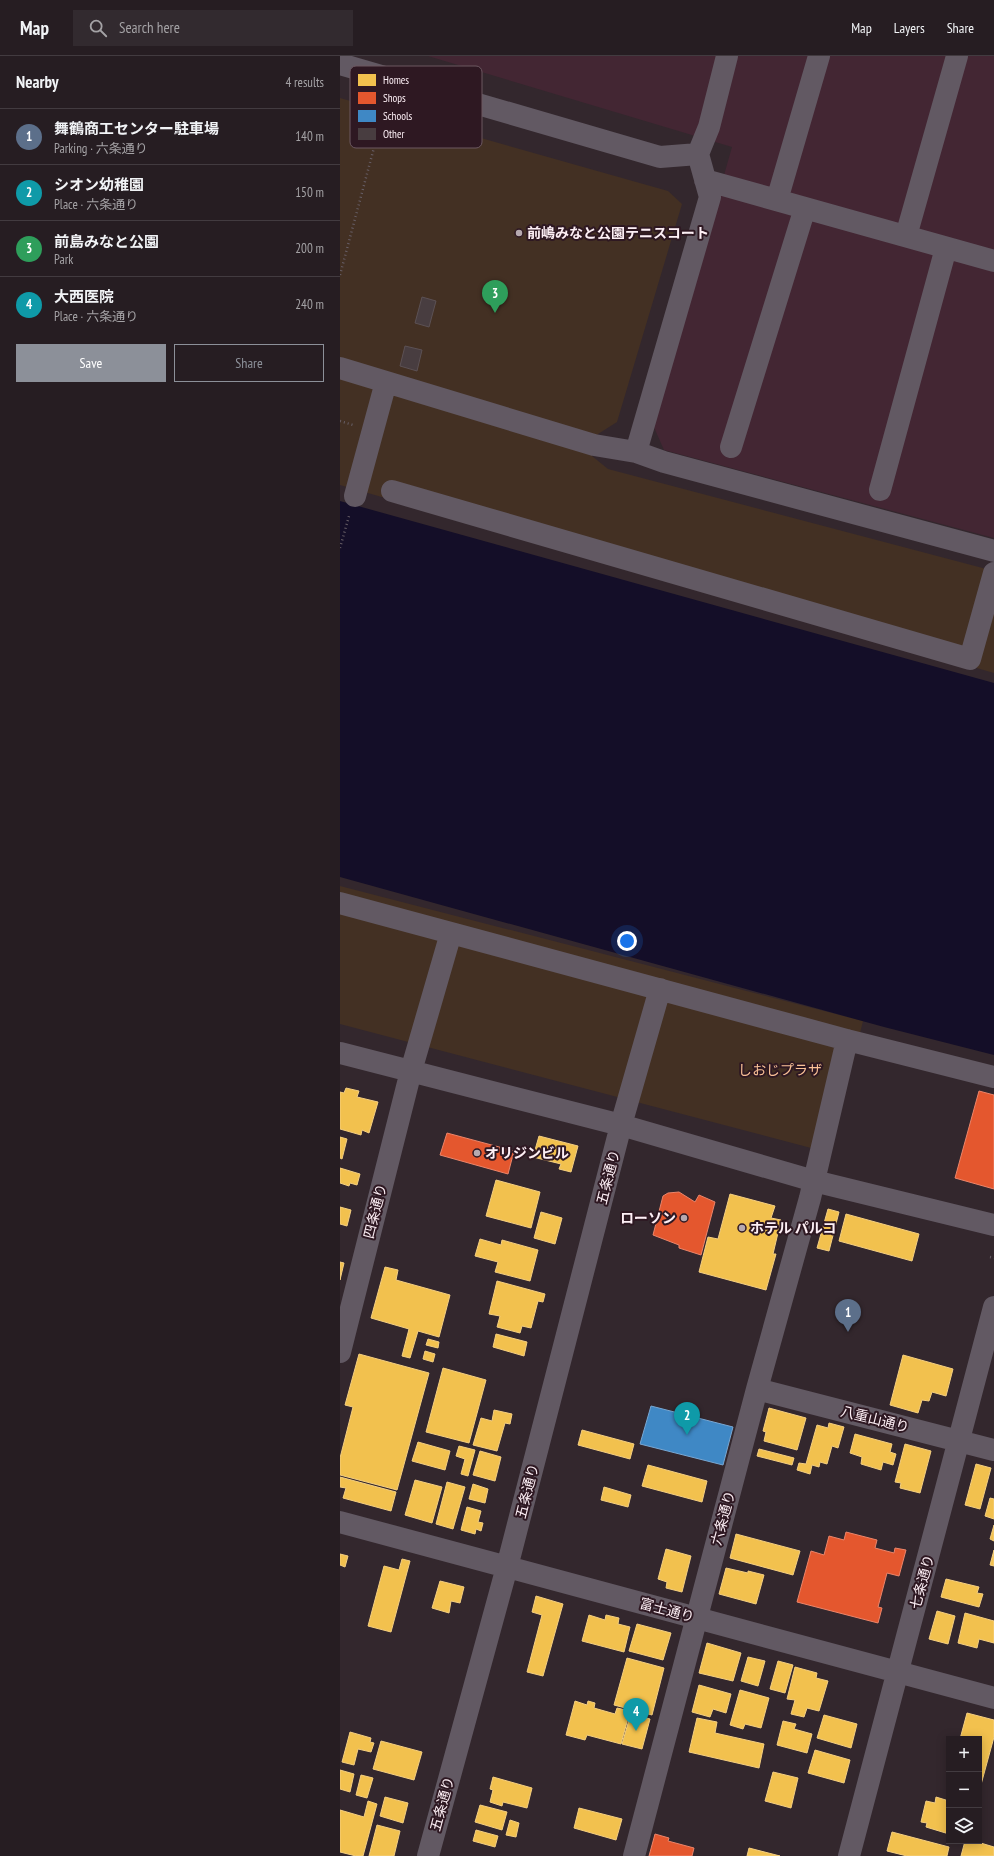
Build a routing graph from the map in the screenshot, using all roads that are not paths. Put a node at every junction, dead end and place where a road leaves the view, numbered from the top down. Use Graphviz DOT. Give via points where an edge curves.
graph roads {
  1 [pos="727,56"];
  2 [pos="819,56"];
  3 [pos="956,56"];
  4 [pos="340,64"];
  5 [pos="350,67"];
  6 [pos="482,105"];
  7 [pos="698,154"];
  8 [pos="705,180"];
  9 [pos="777,200"];
  10 [pos="805,208"];
  11 [pos="906,236"];
  12 [pos="946,248"];
  13 [pos="994,261"];
  14 [pos="340,368"];
  15 [pos="386,382"];
  16 [pos="731,447"];
  17 [pos="636,452"];
  18 [pos="880,490"];
  19 [pos="392,491"];
  20 [pos="354,496"];
  21 [pos="994,551"];
  22 [pos="994,573"];
  23 [pos="340,903"];
  24 [pos="451,933"];
  25 [pos="660,989"];
  26 [pos="847,1040"];
  27 [pos="340,1053"];
  28 [pos="411,1071"];
  29 [pos="994,1077"];
  30 [pos="621,1125"];
  31 [pos="814,1181"];
  32 [pos="994,1225"];
  33 [pos="994,1307"];
  34 [pos="340,1350"];
  35 [pos="757,1389"];
  36 [pos="960,1441"];
  37 [pos="994,1450"];
  38 [pos="340,1522"];
  39 [pos="507,1567"];
  40 [pos="696,1618"];
  41 [pos="897,1672"];
  42 [pos="994,1698"];
  43 [pos="428,1856"];
  44 [pos="634,1856"];
  45 [pos="849,1856"];
  1 -- 7 [label="street" via="709,127"];
  2 -- 9 [label="street"];
  3 -- 11 [label="street"];
  4 -- 5 [label="street"];
  6 -- 7 [label="street" via="660,157"];
  7 -- 8 [label="street"];
  8 -- 9 [label="street"];
  8 -- 17 [label="street" via="710,197"];
  9 -- 10 [label="street"];
  10 -- 11 [label="street"];
  10 -- 16 [label="street"];
  11 -- 12 [label="street"];
  12 -- 13 [label="street"];
  12 -- 18 [label="street"];
  14 -- 15 [label="street"];
  15 -- 17 [label="street" via="594,445"];
  15 -- 20 [label="street"];
  17 -- 21 [label="street"];
  19 -- 22 [label="street" via="970,659"];
  23 -- 24 [label="street"];
  24 -- 25 [label="street"];
  24 -- 28 [label="street, 四条通り"];
  25 -- 26 [label="street"];
  25 -- 30 [label="street, 五条通り"];
  26 -- 29 [label="street"];
  26 -- 31 [label="street, 六条通り"];
  27 -- 28 [label="street"];
  28 -- 30 [label="street"];
  28 -- 34 [label="street, 四条通り"];
  30 -- 31 [label="street"];
  30 -- 39 [label="street, 五条通り"];
  31 -- 32 [label="street"];
  31 -- 35 [label="street, 六条通り"];
  33 -- 36 [label="street, 七条通り"];
  35 -- 36 [label="street, 八重山通り"];
  35 -- 40 [label="street, 六条通り"];
  36 -- 37 [label="street, 八重山通り"];
  36 -- 41 [label="street, 七条通り"];
  38 -- 39 [label="street, 富士通り"];
  39 -- 40 [label="street, 富士通り"];
  39 -- 43 [label="street, 五条通り"];
  40 -- 41 [label="street, 富士通り"];
  40 -- 44 [label="street, 六条通り"];
  41 -- 42 [label="street, 富士通り"];
  41 -- 45 [label="street, 七条通り"];
}
